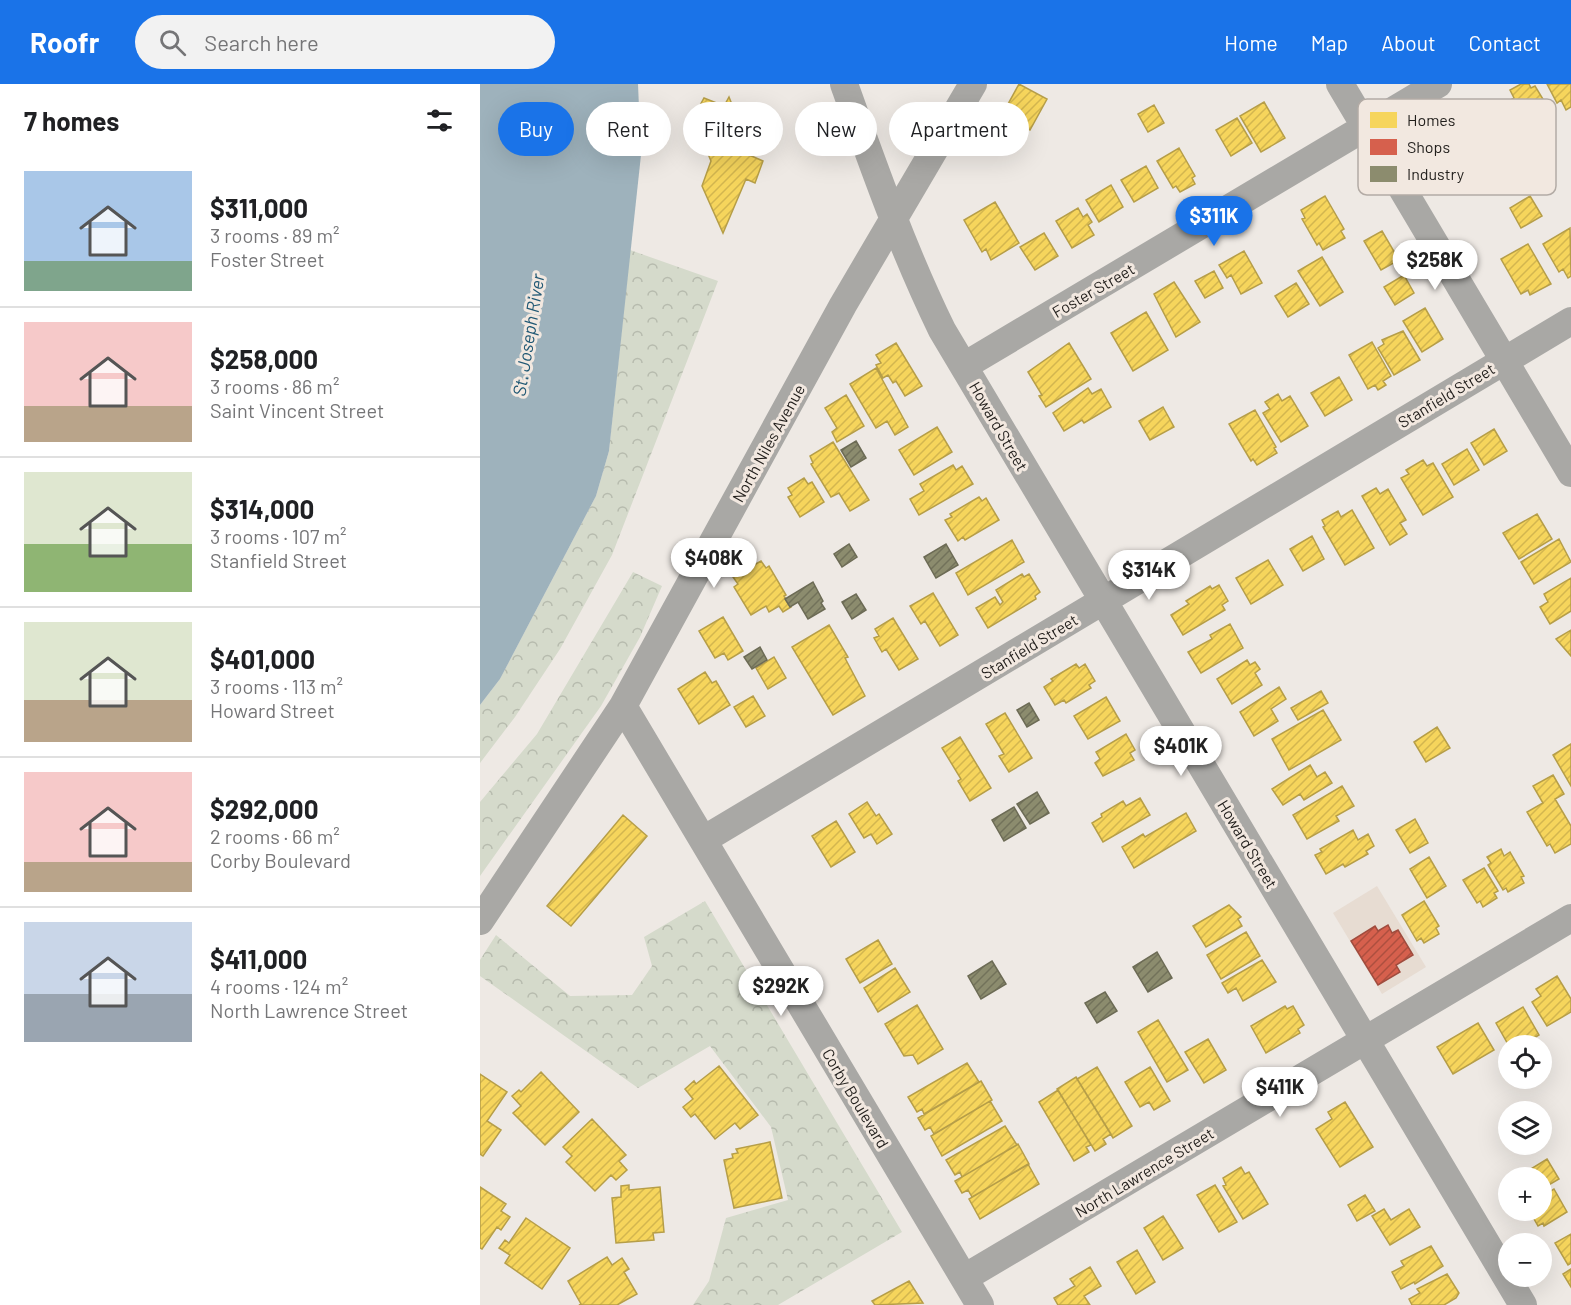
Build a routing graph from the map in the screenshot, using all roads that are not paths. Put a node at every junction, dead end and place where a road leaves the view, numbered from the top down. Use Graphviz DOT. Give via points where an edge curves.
graph roads {
  1 [pos="844,84"];
  2 [pos="973,84"];
  3 [pos="1340,84"];
  4 [pos="1438,84"];
  5 [pos="1413,99"];
  6 [pos="1358,114"];
  7 [pos="1358,132"];
  8 [pos="1406,195"];
  9 [pos="893,222"];
  10 [pos="1571,321"];
  11 [pos="1504,361"];
  12 [pos="964,366"];
  13 [pos="1571,473"];
  14 [pos="1104,600"];
  15 [pos="623,706"];
  16 [pos="703,840"];
  17 [pos="1571,918"];
  18 [pos="480,921"];
  19 [pos="1366,1039"];
  20 [pos="964,1278"];
  21 [pos="980,1305"];
  22 [pos="1523,1305"];
  1 -- 9 [label="street, Howard Street"];
  2 -- 9 [label="street, North Niles Avenue"];
  3 -- 6 [label="street"];
  4 -- 5 [label="street, Foster Street"];
  7 -- 12 [label="street, Foster Street"];
  8 -- 11 [label="street"];
  9 -- 12 [label="street, Howard Street" via="916,276"];
  9 -- 15 [label="street, North Niles Avenue" via="843,305"];
  10 -- 11 [label="street, Stanfield Street"];
  11 -- 13 [label="street"];
  11 -- 14 [label="street, Stanfield Street"];
  12 -- 14 [label="street, Howard Street"];
  14 -- 16 [label="street, Stanfield Street"];
  14 -- 19 [label="street, Howard Street"];
  15 -- 16 [label="street, Corby Boulevard"];
  15 -- 18 [label="street, North Niles Avenue"];
  16 -- 20 [label="street, Corby Boulevard"];
  17 -- 19 [label="street, North Lawrence Street"];
  19 -- 20 [label="street, North Lawrence Street"];
  19 -- 22 [label="street, Howard Street"];
  20 -- 21 [label="street, Corby Boulevard"];
}
